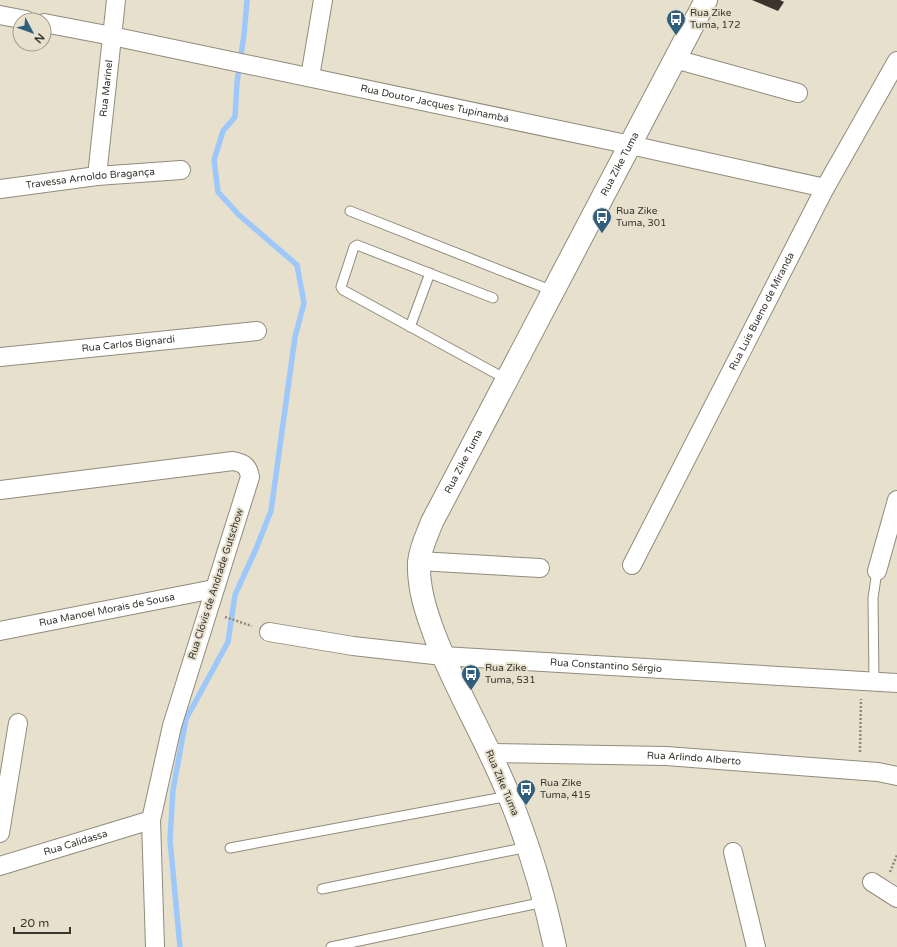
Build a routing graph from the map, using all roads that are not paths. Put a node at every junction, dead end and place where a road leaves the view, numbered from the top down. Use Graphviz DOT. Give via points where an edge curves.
graph roads {
  1 [pos="116,0"];
  2 [pos="323,0"];
  3 [pos="706,0"];
  4 [pos="0,15"];
  5 [pos="12,17"];
  6 [pos="52,25"];
  7 [pos="112,36"];
  8 [pos="675,59"];
  9 [pos="897,61"];
  10 [pos="310,77"];
  11 [pos="798,93"];
  12 [pos="628,146"];
  13 [pos="181,170"];
  14 [pos="97,176"];
  15 [pos="826,188"];
  16 [pos="0,189"];
  17 [pos="350,211"];
  18 [pos="430,273"];
  19 [pos="553,291"];
  20 [pos="493,298"];
  21 [pos="410,327"];
  22 [pos="257,331"];
  23 [pos="0,357"];
  24 [pos="506,379"];
  25 [pos="0,490"];
  26 [pos="897,500"];
  27 [pos="419,561"];
  28 [pos="632,565"];
  29 [pos="540,568"];
  30 [pos="877,571"];
  31 [pos="214,590"];
  32 [pos="0,631"];
  33 [pos="269,632"];
  34 [pos="443,656"];
  35 [pos="874,681"];
  36 [pos="897,683"];
  37 [pos="18,723"];
  38 [pos="489,753"];
  39 [pos="897,776"];
  40 [pos="509,796"];
  41 [pos="151,820"];
  42 [pos="0,833"];
  43 [pos="528,847"];
  44 [pos="230,848"];
  45 [pos="733,852"];
  46 [pos="0,866"];
  47 [pos="872,882"];
  48 [pos="322,889"];
  49 [pos="897,898"];
  50 [pos="545,901"];
  51 [pos="155,947"];
  52 [pos="331,947"];
  53 [pos="554,947"];
  54 [pos="756,947"];
  1 -- 7 [label="street, Rua Marinel"];
  2 -- 10 [label="street"];
  3 -- 8 [label="street, Rua Zike Tuma"];
  4 -- 5 [label="street"];
  6 -- 7 [label="street, Rua Doutor Jacques Tupinambá"];
  7 -- 10 [label="street, Rua Doutor Jacques Tupinambá"];
  7 -- 14 [label="street, Rua Marinel"];
  8 -- 11 [label="street"];
  8 -- 12 [label="street, Rua Zike Tuma"];
  9 -- 15 [label="street, Rua Luis Bueno de Miranda"];
  10 -- 12 [label="street, Rua Doutor Jacques Tupinambá"];
  12 -- 15 [label="street, Rua Doutor Jacques Tupinambá"];
  12 -- 19 [label="street, Rua Zike Tuma"];
  13 -- 14 [label="street, Travessa Arnoldo Bragança"];
  14 -- 16 [label="street, Travessa Arnoldo Bragança"];
  15 -- 28 [label="street, Rua Luis Bueno de Miranda"];
  17 -- 19 [label="lane"];
  18 -- 20 [label="lane"];
  18 -- 21 [label="lane"];
  18 -- 21 [label="lane" via="362,246 354,247 342,282 342,290"];
  19 -- 24 [label="street, Rua Zike Tuma"];
  21 -- 24 [label="lane"];
  22 -- 23 [label="street, Rua Carlos Bignardi"];
  24 -- 27 [label="street, Rua Zike Tuma" via="432,522"];
  25 -- 31 [label="street, Rua Clóvis de Andrade Gutschow" via="233,461 242,463 248,468 250,477"];
  26 -- 30 [label="street"];
  27 -- 29 [label="street"];
  27 -- 34 [label="street, Rua Zike Tuma" via="420,587"];
  30 -- 35 [label="lane" via="873,598"];
  31 -- 32 [label="street, Rua Manoel Morais de Sousa"];
  31 -- 41 [label="street, Rua Clóvis de Andrade Gutschow" via="172,726"];
  33 -- 34 [label="street, Rua Constantino Sérgio" via="353,646"];
  34 -- 35 [label="street, Rua Constantino Sérgio"];
  34 -- 38 [label="street, Rua Zike Tuma"];
  35 -- 36 [label="street, Rua Constantino Sérgio"];
  37 -- 42 [label="street"];
  38 -- 39 [label="street, Rua Arlindo Alberto" via="666,756 860,770"];
  38 -- 40 [label="street, Rua Zike Tuma"];
  40 -- 43 [label="street, Rua Zike Tuma"];
  40 -- 44 [label="lane"];
  41 -- 46 [label="street, Rua Calidassa"];
  41 -- 51 [label="street, Rua Clóvis de Andrade Gutschow"];
  43 -- 48 [label="lane"];
  43 -- 50 [label="street, Rua Zike Tuma"];
  45 -- 54 [label="street"];
  47 -- 49 [label="street"];
  50 -- 52 [label="lane"];
  50 -- 53 [label="street, Rua Zike Tuma"];
}
